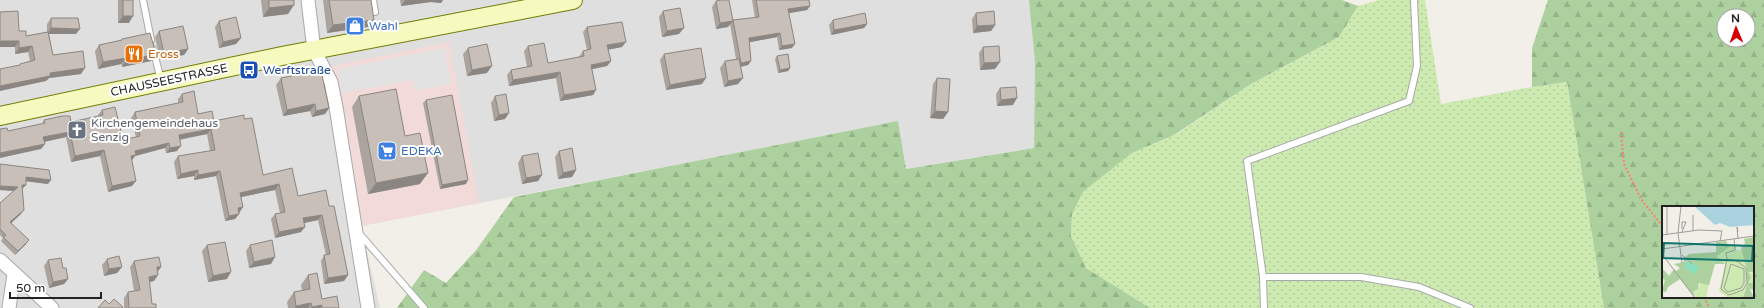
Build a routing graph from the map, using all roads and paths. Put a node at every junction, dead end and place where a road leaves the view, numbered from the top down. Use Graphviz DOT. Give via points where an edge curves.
graph roads {
  1 [pos="143,0"];
  2 [pos="308,0"];
  3 [pos="373,0"];
  4 [pos="573,0"];
  5 [pos="1414,0"];
  6 [pos="375,12"];
  7 [pos="314,50"];
  8 [pos="162,82"];
  9 [pos="0,116"];
  10 [pos="1621,132"];
  11 [pos="1662,226"];
  12 [pos="355,227"];
  13 [pos="0,260"];
  14 [pos="14,274"];
  15 [pos="1263,277"];
  16 [pos="1704,298"];
  17 [pos="9,308"];
  18 [pos="52,308"];
  19 [pos="368,308"];
  20 [pos="424,308"];
  21 [pos="1264,308"];
  22 [pos="1470,308"];
  23 [pos="1709,308"];
  1 -- 8 [label="lane"];
  2 -- 7 [label="street"];
  3 -- 6 [label="lane"];
  4 -- 7 [label="main road, CHAUSSEESTRASSE"];
  5 -- 15 [label="lane" via="1417,66 1409,101 1248,161"];
  7 -- 8 [label="main road, CHAUSSEESTRASSE"];
  7 -- 12 [label="street" via="331,82"];
  8 -- 9 [label="main road, CHAUSSEESTRASSE"];
  10 -- 11 [label="path" via="1624,164 1641,199"];
  12 -- 19 [label="street"];
  12 -- 20 [label="lane"];
  13 -- 14 [label="street"];
  14 -- 17 [label="street"];
  14 -- 18 [label="street"];
  15 -- 21 [label="lane"];
  15 -- 22 [label="lane" via="1361,277 1419,287"];
  16 -- 23 [label="path"];
}
